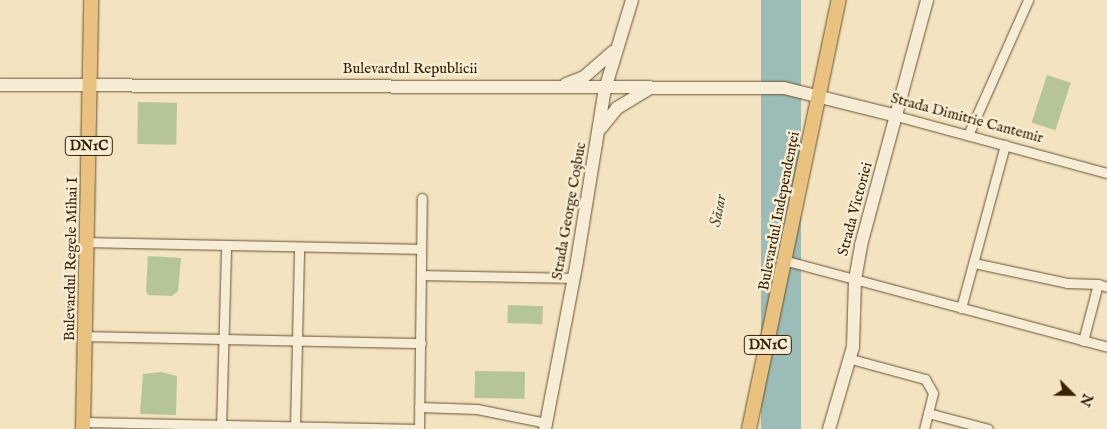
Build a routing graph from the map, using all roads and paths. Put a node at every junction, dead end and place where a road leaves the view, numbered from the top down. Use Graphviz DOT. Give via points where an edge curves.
graph roads {
  1 [pos="91,0"];
  2 [pos="632,0"];
  3 [pos="839,0"];
  4 [pos="927,0"];
  5 [pos="1028,0"];
  6 [pos="616,48"];
  7 [pos="90,84"];
  8 [pos="0,85"];
  9 [pos="560,86"];
  10 [pos="605,88"];
  11 [pos="649,89"];
  12 [pos="819,97"];
  13 [pos="897,116"];
  14 [pos="599,130"];
  15 [pos="968,135"];
  16 [pos="1005,145"];
  17 [pos="1107,173"];
  18 [pos="422,198"];
  19 [pos="87,238"];
  20 [pos="226,245"];
  21 [pos="299,247"];
  22 [pos="421,249"];
  23 [pos="786,261"];
  24 [pos="974,263"];
  25 [pos="422,275"];
  26 [pos="574,278"];
  27 [pos="855,280"];
  28 [pos="1102,285"];
  29 [pos="962,308"];
  30 [pos="85,336"];
  31 [pos="224,338"];
  32 [pos="297,340"];
  33 [pos="1083,341"];
  34 [pos="421,343"];
  35 [pos="1107,347"];
  36 [pos="850,358"];
  37 [pos="419,407"];
  38 [pos="928,413"];
  39 [pos="84,425"];
  40 [pos="545,426"];
  41 [pos="221,427"];
  42 [pos="295,428"];
  43 [pos="419,429"];
  44 [pos="750,429"];
  45 [pos="829,429"];
  46 [pos="924,429"];
  47 [pos="988,429"];
  1 -- 7 [label="main road, Bulevardul Regele Mihai I / DN1C"];
  2 -- 6 [label="street, Strada George Coșbuc"];
  3 -- 12 [label="main road, Bulevardul Independenței / DN1C"];
  4 -- 13 [label="street, Strada Victoriei"];
  5 -- 15 [label="street"];
  6 -- 9 [label="street" via="584,77"];
  6 -- 10 [label="street, Strada George Coșbuc"];
  7 -- 8 [label="street, Bulevardul Republicii"];
  7 -- 9 [label="street, Bulevardul Republicii"];
  7 -- 19 [label="main road, Bulevardul Regele Mihai I / DN1C"];
  9 -- 10 [label="street, Bulevardul Republicii"];
  10 -- 11 [label="street, Bulevardul Republicii"];
  10 -- 14 [label="street, Strada George Coșbuc"];
  11 -- 12 [label="street, Bulevardul Republicii" via="784,88"];
  11 -- 14 [label="street" via="617,108"];
  12 -- 13 [label="street, Strada Dimitrie Cantemir"];
  12 -- 23 [label="main road, Bulevardul Independenței / DN1C"];
  13 -- 15 [label="street, Strada Dimitrie Cantemir"];
  13 -- 27 [label="street, Strada Victoriei" via="861,245"];
  14 -- 26 [label="street, Strada George Coșbuc"];
  15 -- 16 [label="street, Strada Dimitrie Cantemir"];
  16 -- 17 [label="street, Strada Dimitrie Cantemir"];
  16 -- 24 [label="street"];
  18 -- 22 [label="street"];
  19 -- 20 [label="street"];
  19 -- 30 [label="main road, Bulevardul Regele Mihai I / DN1C"];
  20 -- 21 [label="street"];
  20 -- 31 [label="street"];
  21 -- 22 [label="street"];
  21 -- 32 [label="street"];
  22 -- 25 [label="street"];
  23 -- 27 [label="street"];
  23 -- 44 [label="main road, Bulevardul Independenței / DN1C"];
  24 -- 28 [label="street" via="1082,285"];
  24 -- 29 [label="street"];
  25 -- 26 [label="street"];
  25 -- 34 [label="street"];
  26 -- 40 [label="street, Strada George Coșbuc"];
  27 -- 29 [label="street"];
  27 -- 36 [label="street, Strada Victoriei"];
  28 -- 33 [label="street"];
  29 -- 33 [label="street"];
  30 -- 31 [label="street"];
  30 -- 39 [label="main road, Bulevardul Regele Mihai I / DN1C"];
  31 -- 32 [label="street"];
  31 -- 41 [label="street"];
  32 -- 34 [label="street"];
  32 -- 42 [label="street"];
  33 -- 35 [label="street"];
  34 -- 37 [label="street"];
  36 -- 38 [label="street" via="925,379 933,393"];
  36 -- 45 [label="street, Strada Victoriei"];
  37 -- 40 [label="street" via="477,409"];
  37 -- 43 [label="street"];
  38 -- 46 [label="street"];
  38 -- 47 [label="street"];
  39 -- 41 [label="street"];
  41 -- 42 [label="street"];
  42 -- 43 [label="street"];
}
